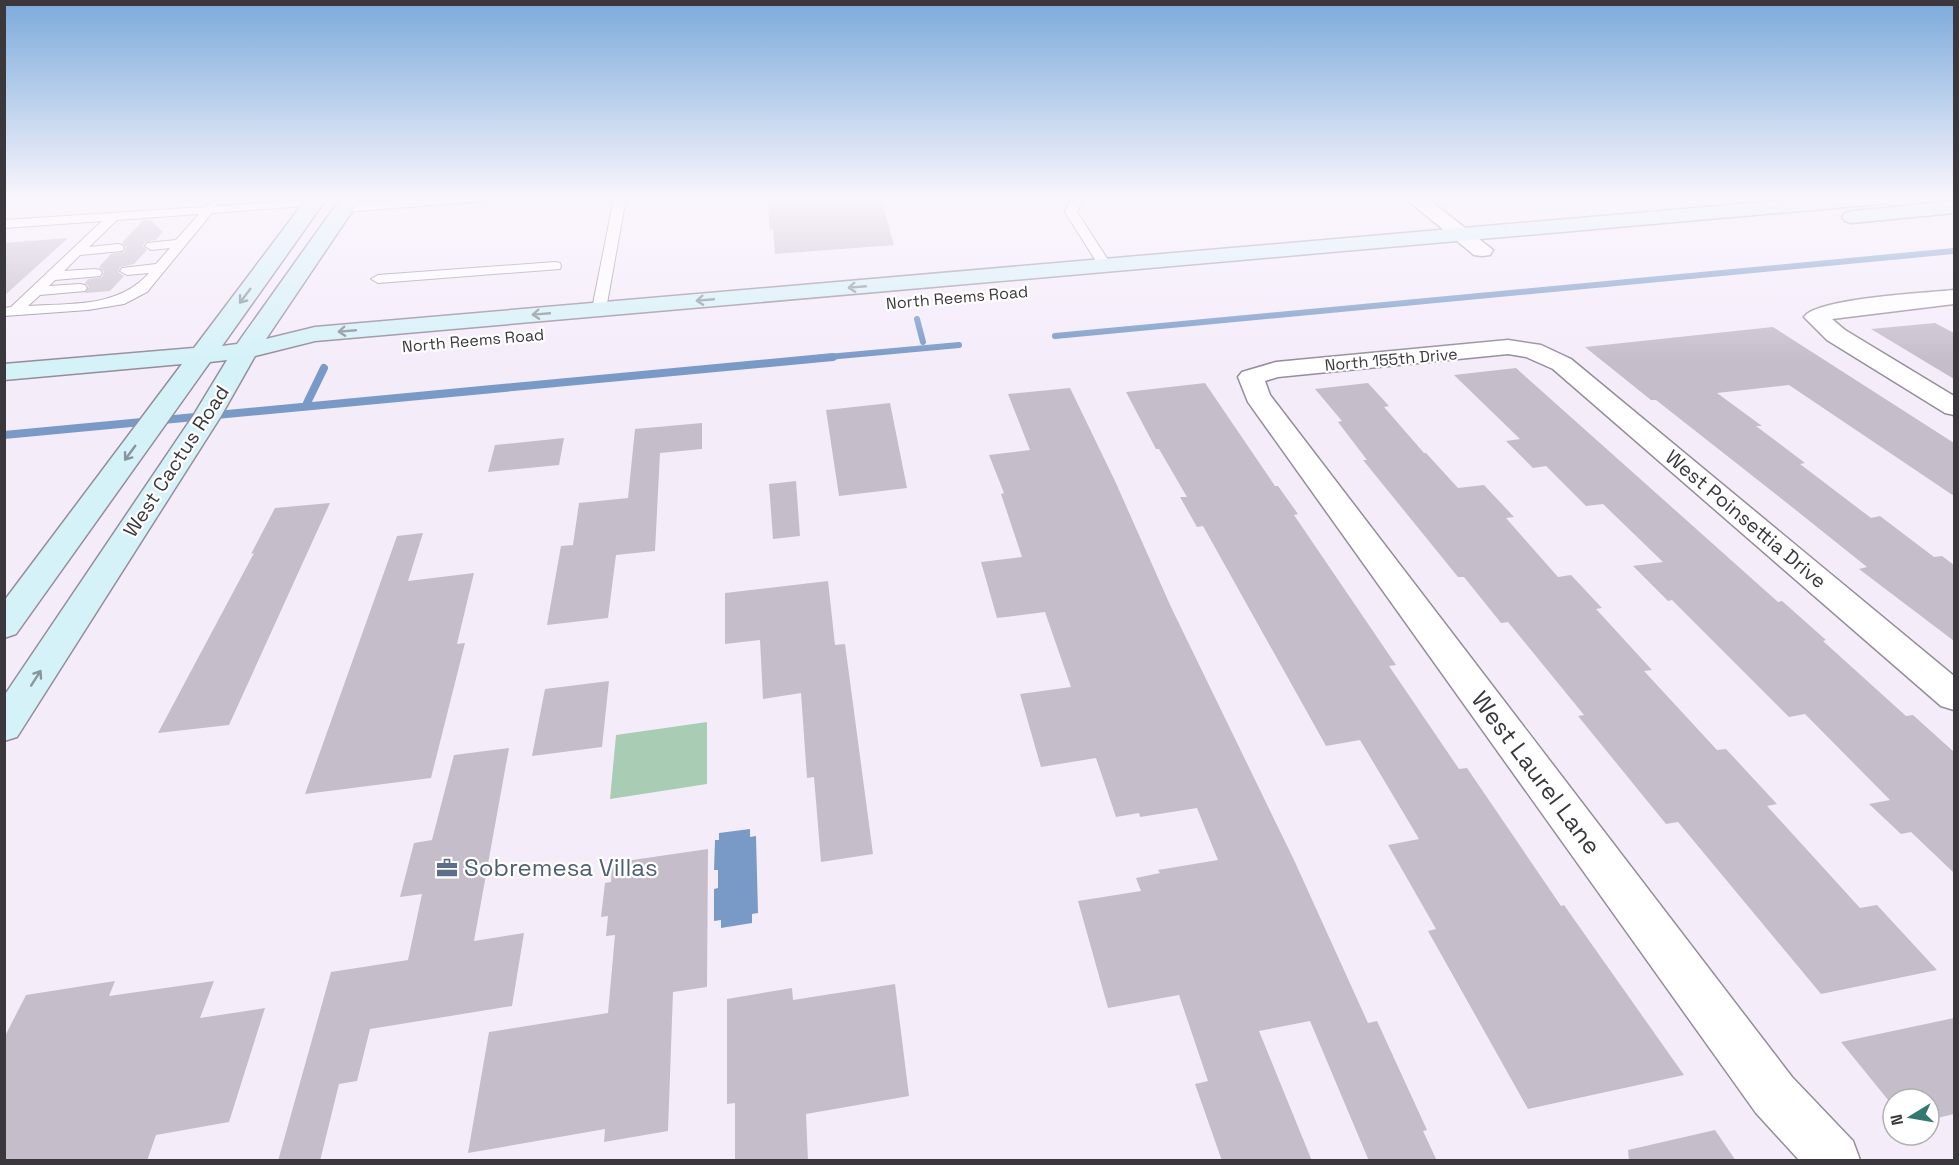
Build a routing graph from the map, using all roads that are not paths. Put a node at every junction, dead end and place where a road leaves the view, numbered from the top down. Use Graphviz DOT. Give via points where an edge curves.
graph roads {
  1 [pos="77,252"];
  2 [pos="172,252"];
  3 [pos="277,252"];
  4 [pos="314,252"];
  5 [pos="610,252"];
  6 [pos="1097,252"];
  7 [pos="1263,252"];
  8 [pos="1387,252"];
  9 [pos="170,255"];
  10 [pos="140,258"];
  11 [pos="106,260"];
  12 [pos="64,264"];
  13 [pos="555,266"];
  14 [pos="1106,266"];
  15 [pos="159,268"];
  16 [pos="127,271"];
  17 [pos="95,273"];
  18 [pos="51,276"];
  19 [pos="378,279"];
  20 [pos="147,283"];
  21 [pos="116,285"];
  22 [pos="961,287"];
  23 [pos="80,288"];
  24 [pos="35,291"];
  25 [pos="1954,297"];
  26 [pos="599,309"];
  27 [pos="10,311"];
  28 [pos="1532,350"];
  29 [pos="246,351"];
  30 [pos="201,355"];
  31 [pos="4,372"];
  32 [pos="1251,376"];
  33 [pos="1954,407"];
  34 [pos="4,627"];
  35 [pos="1954,696"];
  36 [pos="4,727"];
  37 [pos="1834,1161"];
  1 -- 12 [label="lane"];
  2 -- 9 [label="lane"];
  3 -- 30 [label="main road, West Cactus Road, one-way"];
  4 -- 29 [label="main road, West Cactus Road"];
  5 -- 26 [label="lane"];
  6 -- 14 [label="lane"];
  7 -- 14 [label="main road, North Reems Road"];
  8 -- 22 [label="main road, North Reems Road"];
  9 -- 10 [label="lane"];
  9 -- 15 [label="lane"];
  11 -- 12 [label="lane"];
  12 -- 18 [label="lane"];
  13 -- 19 [label="lane"];
  14 -- 22 [label="main road, North Reems Road"];
  15 -- 16 [label="lane"];
  15 -- 20 [label="lane"];
  17 -- 18 [label="lane"];
  18 -- 24 [label="lane"];
  20 -- 21 [label="lane"];
  20 -- 27 [label="lane" via="118,301"];
  22 -- 26 [label="main road, North Reems Road, one-way"];
  22 -- 29 [label="main road, North Reems Road" via="304,355"];
  23 -- 24 [label="lane"];
  24 -- 27 [label="lane"];
  25 -- 33 [label="street" via="1835,310 1815,317 1836,335"];
  26 -- 29 [label="main road, North Reems Road, one-way" via="315,334"];
  28 -- 32 [label="street, North 155th Drive" via="1496,348 1276,370"];
  28 -- 35 [label="street, West Poinsettia Drive" via="1562,364"];
  29 -- 30 [label="main road, North Reems Road"];
  36 -- 29 [label="main road, West Cactus Road, one-way"];
  30 -- 31 [label="main road, North Reems Road"];
  30 -- 34 [label="main road, West Cactus Road, one-way"];
  32 -- 37 [label="street, West Laurel Lane" via="1257,396 1774,1095"];
}
